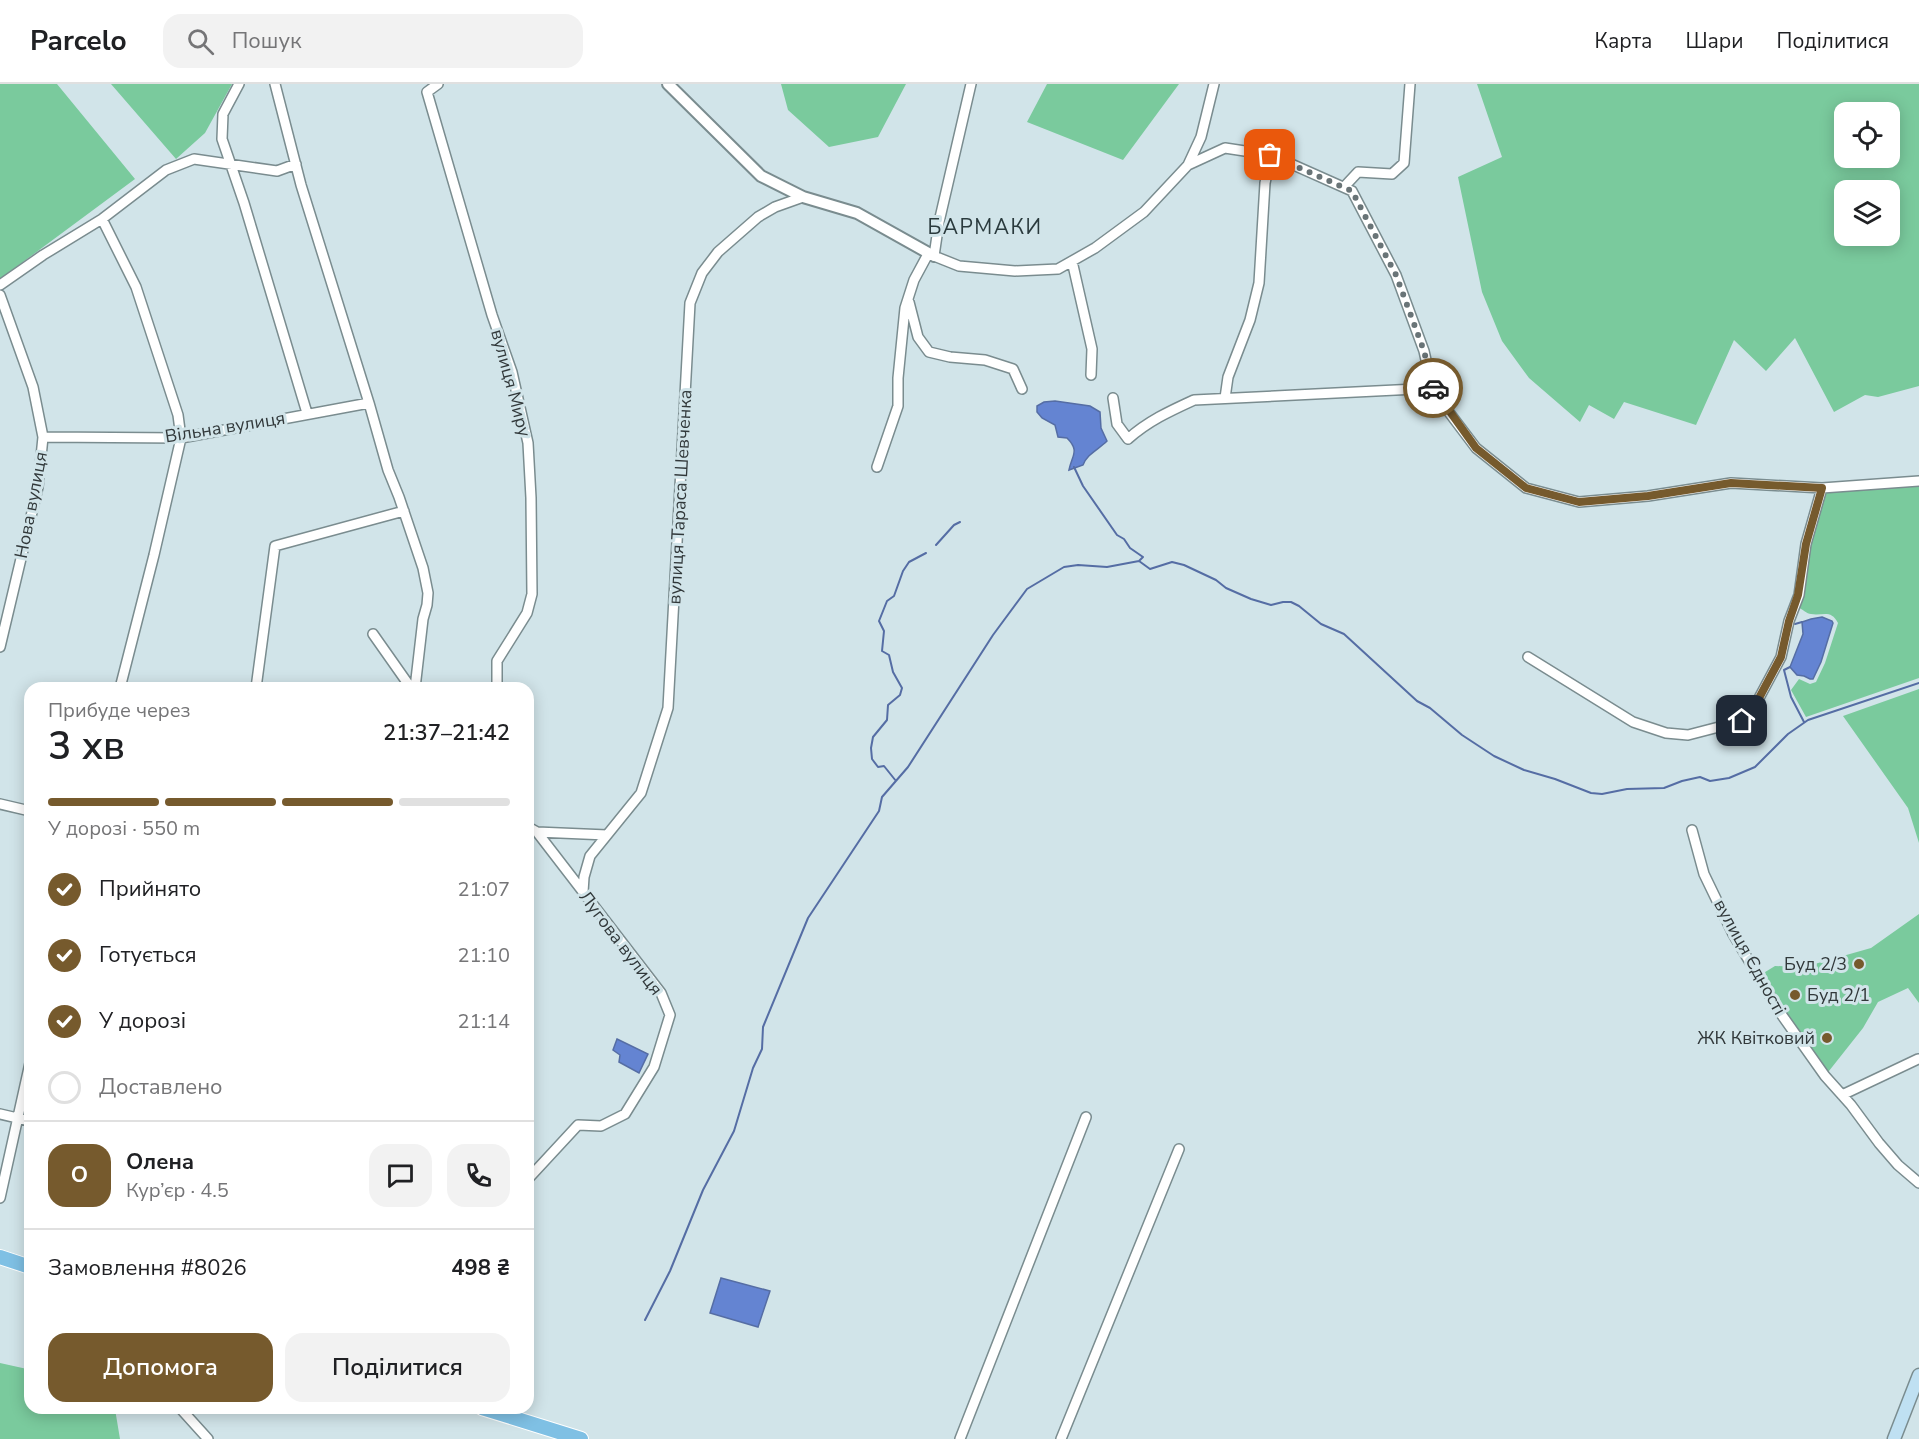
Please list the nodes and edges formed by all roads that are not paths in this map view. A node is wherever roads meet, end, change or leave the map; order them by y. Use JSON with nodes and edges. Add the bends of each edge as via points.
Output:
{"nodes":[{"id":1,"x":238,"y":84,"type":"edge"},
{"id":2,"x":275,"y":84,"type":"edge"},
{"id":3,"x":438,"y":84,"type":"edge"},
{"id":4,"x":668,"y":84,"type":"edge"},
{"id":5,"x":971,"y":84,"type":"edge"},
{"id":6,"x":1214,"y":84,"type":"edge"},
{"id":7,"x":1410,"y":84,"type":"edge"},
{"id":8,"x":426,"y":88,"type":"edge"},
{"id":9,"x":1270,"y":155,"type":"junction"},
{"id":10,"x":231,"y":164,"type":"junction"},
{"id":11,"x":296,"y":164,"type":"junction"},
{"id":12,"x":1188,"y":165,"type":"junction"},
{"id":13,"x":1344,"y":187,"type":"junction"},
{"id":14,"x":803,"y":197,"type":"junction"},
{"id":15,"x":102,"y":219,"type":"junction"},
{"id":16,"x":931,"y":255,"type":"junction"},
{"id":17,"x":1072,"y":261,"type":"junction"},
{"id":18,"x":0,"y":285,"type":"edge"},
{"id":19,"x":0,"y":295,"type":"edge"},
{"id":20,"x":908,"y":299,"type":"junction"},
{"id":21,"x":1091,"y":375,"type":"dead end"},
{"id":22,"x":1022,"y":389,"type":"dead end"},
{"id":23,"x":1433,"y":391,"type":"junction"},
{"id":24,"x":1113,"y":398,"type":"dead end"},
{"id":25,"x":1225,"y":398,"type":"junction"},
{"id":26,"x":369,"y":403,"type":"junction"},
{"id":27,"x":307,"y":413,"type":"junction"},
{"id":28,"x":44,"y":438,"type":"junction"},
{"id":29,"x":181,"y":438,"type":"junction"},
{"id":30,"x":877,"y":467,"type":"dead end"},
{"id":31,"x":1919,"y":480,"type":"edge"},
{"id":32,"x":1822,"y":488,"type":"junction"},
{"id":33,"x":404,"y":511,"type":"junction"},
{"id":34,"x":373,"y":634,"type":"dead end"},
{"id":35,"x":0,"y":647,"type":"edge"},
{"id":36,"x":1528,"y":657,"type":"dead end"},
{"id":37,"x":122,"y":682,"type":"edge"},
{"id":38,"x":257,"y":682,"type":"edge"},
{"id":39,"x":409,"y":682,"type":"edge"},
{"id":40,"x":414,"y":682,"type":"edge"},
{"id":41,"x":497,"y":682,"type":"edge"},
{"id":42,"x":0,"y":804,"type":"edge"},
{"id":43,"x":24,"y":810,"type":"edge"},
{"id":44,"x":534,"y":829,"type":"edge"},
{"id":45,"x":1692,"y":830,"type":"dead end"},
{"id":46,"x":534,"y":831,"type":"edge"},
{"id":47,"x":607,"y":835,"type":"junction"},
{"id":48,"x":583,"y":892,"type":"junction"},
{"id":49,"x":1918,"y":1059,"type":"edge"},
{"id":50,"x":24,"y":1088,"type":"edge"},
{"id":51,"x":1842,"y":1095,"type":"junction"},
{"id":52,"x":0,"y":1114,"type":"edge"},
{"id":53,"x":17,"y":1118,"type":"junction"},
{"id":54,"x":1086,"y":1118,"type":"dead end"},
{"id":55,"x":24,"y":1120,"type":"edge"},
{"id":56,"x":1179,"y":1149,"type":"dead end"},
{"id":57,"x":534,"y":1173,"type":"edge"},
{"id":58,"x":1919,"y":1183,"type":"edge"},
{"id":59,"x":0,"y":1198,"type":"edge"},
{"id":60,"x":0,"y":1257,"type":"edge"},
{"id":61,"x":24,"y":1264,"type":"edge"},
{"id":62,"x":1919,"y":1376,"type":"edge"},
{"id":63,"x":185,"y":1414,"type":"edge"},
{"id":64,"x":501,"y":1414,"type":"edge"},
{"id":65,"x":208,"y":1439,"type":"edge"},
{"id":66,"x":581,"y":1439,"type":"edge"},
{"id":67,"x":960,"y":1439,"type":"edge"},
{"id":68,"x":1061,"y":1439,"type":"edge"},
{"id":69,"x":1893,"y":1439,"type":"edge"}],
"edges":[{"from":1,"to":10,"type":"street","via":[[223,114],[222,139]]},
{"from":2,"to":11,"type":"street"},
{"from":3,"to":8,"type":"street","name":"вулиця Миру"},
{"from":4,"to":14,"type":"street","via":[[761,177]]},
{"from":5,"to":16,"type":"street"},
{"from":6,"to":12,"type":"street","via":[[1201,137]]},
{"from":7,"to":13,"type":"street","via":[[1404,163],[1392,174],[1358,172]]},
{"from":8,"to":41,"type":"street","name":"вулиця Миру","via":[[512,372],[528,443],[532,594],[527,612],[497,661]]},
{"from":9,"to":12,"type":"street","via":[[1225,148]]},
{"from":9,"to":13,"type":"street"},
{"from":9,"to":25,"type":"street","via":[[1259,283],[1250,320],[1228,377]]},
{"from":10,"to":11,"type":"street","via":[[278,171]]},
{"from":10,"to":15,"type":"street","via":[[194,159],[166,170]]},
{"from":10,"to":27,"type":"street"},
{"from":11,"to":26,"type":"street"},
{"from":12,"to":17,"type":"street","via":[[1144,212]]},
{"from":13,"to":23,"type":"street","via":[[1352,191],[1396,275],[1424,351]]},
{"from":14,"to":16,"type":"street","via":[[856,213]]},
{"from":14,"to":47,"type":"street","name":"вулиця Тараса Шевченка","via":[[758,217],[718,252],[702,273],[690,303],[668,708],[641,793]]},
{"from":15,"to":18,"type":"street"},
{"from":15,"to":29,"type":"street","via":[[136,287],[178,415]]},
{"from":16,"to":17,"type":"street","via":[[959,266],[1015,271],[1058,269]]},
{"from":16,"to":20,"type":"street","via":[[914,280]]},
{"from":17,"to":21,"type":"street","via":[[1092,349]]},
{"from":19,"to":28,"type":"street","name":"Нова вулиця","via":[[33,387]]},
{"from":20,"to":22,"type":"street","via":[[918,337],[929,352],[985,360],[1013,369]]},
{"from":20,"to":30,"type":"street","via":[[898,406]]},
{"from":23,"to":25,"type":"street"},
{"from":23,"to":32,"type":"street","via":[[1476,448],[1526,488],[1579,502],[1731,483]]},
{"from":24,"to":25,"type":"street","via":[[1117,424],[1128,439],[1165,413],[1194,400]]},
{"from":26,"to":27,"type":"street","name":"Вільна вулиця"},
{"from":26,"to":33,"type":"street"},
{"from":27,"to":29,"type":"street","name":"Вільна вулиця"},
{"from":28,"to":29,"type":"street","name":"Вільна вулиця"},
{"from":28,"to":35,"type":"street","name":"Нова вулиця","via":[[38,487]]},
{"from":29,"to":37,"type":"street"},
{"from":31,"to":32,"type":"street"},
{"from":32,"to":36,"type":"street","via":[[1781,657],[1742,721],[1688,735],[1666,734],[1633,722]]},
{"from":33,"to":38,"type":"street","via":[[275,546]]},
{"from":33,"to":40,"type":"street","via":[[428,593]]},
{"from":34,"to":39,"type":"street"},
{"from":42,"to":43,"type":"street"},
{"from":44,"to":47,"type":"street"},
{"from":45,"to":51,"type":"street","name":"вулиця Єдності","via":[[1704,874],[1733,934],[1779,1011]]},
{"from":46,"to":48,"type":"street","name":"Лугова вулиця"},
{"from":47,"to":48,"type":"street","name":"вулиця Тараса Шевченка","via":[[590,856]]},
{"from":48,"to":57,"type":"street","name":"Лугова вулиця","via":[[661,993],[670,1015],[654,1067],[625,1114],[601,1126],[578,1125]]},
{"from":49,"to":51,"type":"street"},
{"from":50,"to":53,"type":"street"},
{"from":51,"to":58,"type":"street","name":"вулиця Єдності","via":[[1898,1166]]},
{"from":52,"to":53,"type":"street"},
{"from":53,"to":55,"type":"street"},
{"from":53,"to":59,"type":"street"},
{"from":54,"to":67,"type":"street"},
{"from":56,"to":68,"type":"street"},
{"from":60,"to":61,"type":"main road"},
{"from":62,"to":69,"type":"main road"},
{"from":63,"to":65,"type":"street"},
{"from":64,"to":66,"type":"main road"}]}
